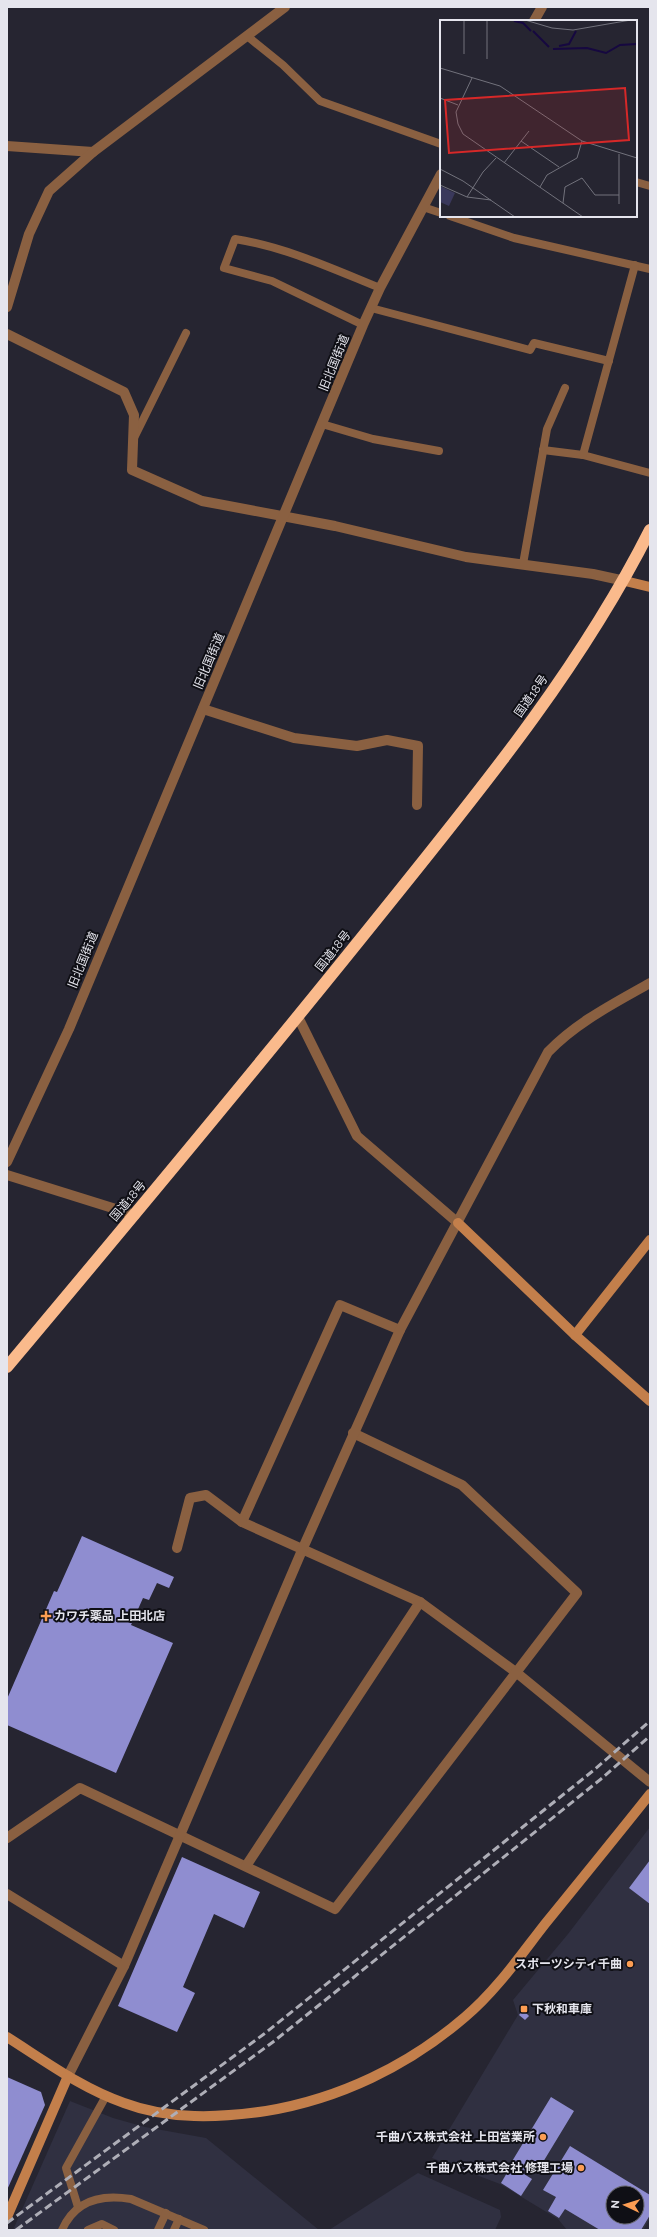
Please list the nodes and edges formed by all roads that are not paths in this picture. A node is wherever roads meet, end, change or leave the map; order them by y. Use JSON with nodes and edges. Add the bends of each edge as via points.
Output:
{"nodes":[{"id":1,"x":285,"y":7,"type":"edge"},
{"id":2,"x":542,"y":7,"type":"edge"},
{"id":3,"x":535,"y":20,"type":"edge"},
{"id":4,"x":247,"y":36,"type":"junction"},
{"id":5,"x":440,"y":144,"type":"edge"},
{"id":6,"x":7,"y":146,"type":"edge"},
{"id":7,"x":93,"y":152,"type":"junction"},
{"id":8,"x":440,"y":176,"type":"edge"},
{"id":9,"x":637,"y":182,"type":"edge"},
{"id":10,"x":650,"y":186,"type":"edge"},
{"id":11,"x":423,"y":207,"type":"junction"},
{"id":12,"x":440,"y":213,"type":"edge"},
{"id":13,"x":453,"y":217,"type":"edge"},
{"id":14,"x":635,"y":265,"type":"junction"},
{"id":15,"x":650,"y":269,"type":"edge"},
{"id":16,"x":380,"y":288,"type":"junction"},
{"id":17,"x":7,"y":307,"type":"edge"},
{"id":18,"x":371,"y":308,"type":"junction"},
{"id":19,"x":363,"y":325,"type":"junction"},
{"id":20,"x":186,"y":333,"type":"dead end"},
{"id":21,"x":7,"y":334,"type":"edge"},
{"id":22,"x":609,"y":361,"type":"junction"},
{"id":23,"x":565,"y":388,"type":"dead end"},
{"id":24,"x":322,"y":424,"type":"junction"},
{"id":25,"x":133,"y":440,"type":"junction"},
{"id":26,"x":543,"y":450,"type":"junction"},
{"id":27,"x":439,"y":451,"type":"dead end"},
{"id":28,"x":583,"y":455,"type":"junction"},
{"id":29,"x":650,"y":473,"type":"edge"},
{"id":30,"x":284,"y":516,"type":"junction"},
{"id":31,"x":650,"y":530,"type":"edge"},
{"id":32,"x":523,"y":564,"type":"junction"},
{"id":33,"x":624,"y":581,"type":"junction"},
{"id":34,"x":650,"y":587,"type":"edge"},
{"id":35,"x":203,"y":709,"type":"junction"},
{"id":36,"x":417,"y":805,"type":"dead end"},
{"id":37,"x":650,"y":983,"type":"edge"},
{"id":38,"x":298,"y":1017,"type":"junction"},
{"id":39,"x":7,"y":1162,"type":"edge"},
{"id":40,"x":7,"y":1175,"type":"edge"},
{"id":41,"x":135,"y":1215,"type":"junction"},
{"id":42,"x":458,"y":1223,"type":"junction"},
{"id":43,"x":650,"y":1240,"type":"edge"},
{"id":44,"x":400,"y":1330,"type":"junction"},
{"id":45,"x":575,"y":1335,"type":"junction"},
{"id":46,"x":7,"y":1367,"type":"edge"},
{"id":47,"x":650,"y":1402,"type":"edge"},
{"id":48,"x":353,"y":1433,"type":"junction"},
{"id":49,"x":242,"y":1522,"type":"junction"},
{"id":50,"x":177,"y":1548,"type":"dead end"},
{"id":51,"x":302,"y":1548,"type":"junction"},
{"id":52,"x":420,"y":1602,"type":"junction"},
{"id":53,"x":518,"y":1673,"type":"junction"},
{"id":54,"x":650,"y":1782,"type":"edge"},
{"id":55,"x":650,"y":1794,"type":"edge"},
{"id":56,"x":180,"y":1837,"type":"junction"},
{"id":57,"x":7,"y":1838,"type":"edge"},
{"id":58,"x":246,"y":1866,"type":"junction"},
{"id":59,"x":7,"y":1894,"type":"edge"},
{"id":60,"x":124,"y":1966,"type":"junction"},
{"id":61,"x":7,"y":2037,"type":"edge"},
{"id":62,"x":68,"y":2076,"type":"junction"},
{"id":63,"x":106,"y":2096,"type":"junction"},
{"id":64,"x":78,"y":2207,"type":"junction"},
{"id":65,"x":166,"y":2213,"type":"junction"},
{"id":66,"x":7,"y":2217,"type":"edge"},
{"id":67,"x":179,"y":2219,"type":"junction"},
{"id":68,"x":62,"y":2230,"type":"edge"},
{"id":69,"x":88,"y":2230,"type":"edge"},
{"id":70,"x":114,"y":2230,"type":"edge"},
{"id":71,"x":158,"y":2230,"type":"edge"},
{"id":72,"x":174,"y":2230,"type":"edge"},
{"id":73,"x":204,"y":2230,"type":"edge"}],
"edges":[{"from":1,"to":4,"type":"street"},
{"from":2,"to":3,"type":"street"},
{"from":4,"to":5,"type":"lane","via":[[283,65],[320,101]]},
{"from":4,"to":7,"type":"street"},
{"from":6,"to":7,"type":"street"},
{"from":7,"to":17,"type":"street","via":[[49,191],[29,234]]},
{"from":8,"to":11,"type":"street","name":"旧北国街道"},
{"from":9,"to":10,"type":"lane"},
{"from":11,"to":12,"type":"lane"},
{"from":11,"to":16,"type":"street","name":"旧北国街道"},
{"from":13,"to":14,"type":"lane","via":[[514,238]]},
{"from":14,"to":15,"type":"lane"},
{"from":14,"to":22,"type":"lane"},
{"from":16,"to":18,"type":"street","name":"旧北国街道"},
{"from":16,"to":19,"type":"lane","via":[[299,255],[256,242],[235,239],[224,268],[272,281]]},
{"from":18,"to":19,"type":"street","name":"旧北国街道"},
{"from":18,"to":22,"type":"lane","via":[[530,350],[534,343]]},
{"from":19,"to":24,"type":"street","name":"旧北国街道"},
{"from":20,"to":25,"type":"lane"},
{"from":21,"to":25,"type":"street","via":[[124,392],[134,415]]},
{"from":22,"to":28,"type":"lane"},
{"from":23,"to":26,"type":"lane","via":[[547,429]]},
{"from":24,"to":27,"type":"lane","via":[[373,439]]},
{"from":24,"to":30,"type":"street","name":"旧北国街道"},
{"from":25,"to":30,"type":"street","via":[[132,470],[202,501]]},
{"from":26,"to":28,"type":"lane"},
{"from":26,"to":32,"type":"lane"},
{"from":28,"to":29,"type":"lane"},
{"from":30,"to":32,"type":"street","via":[[466,557]]},
{"from":30,"to":35,"type":"street","name":"旧北国街道"},
{"from":31,"to":33,"type":"highway","name":"国道18号"},
{"from":32,"to":33,"type":"street"},
{"from":33,"to":34,"type":"street"},
{"from":33,"to":38,"type":"highway","name":"国道18号","via":[[541,707],[489,779]]},
{"from":35,"to":36,"type":"street","via":[[294,738],[357,746],[387,740],[418,746]]},
{"from":35,"to":39,"type":"street","name":"旧北国街道","via":[[69,1029]]},
{"from":37,"to":42,"type":"street","via":[[585,1020],[564,1035],[548,1052]]},
{"from":38,"to":41,"type":"highway","name":"国道18号"},
{"from":38,"to":42,"type":"street","via":[[357,1136]]},
{"from":40,"to":41,"type":"street"},
{"from":41,"to":46,"type":"highway","name":"国道18号"},
{"from":42,"to":44,"type":"street"},
{"from":42,"to":45,"type":"street"},
{"from":43,"to":45,"type":"street"},
{"from":44,"to":48,"type":"street"},
{"from":44,"to":49,"type":"street","via":[[340,1305]]},
{"from":45,"to":47,"type":"street"},
{"from":48,"to":51,"type":"street"},
{"from":48,"to":53,"type":"street","via":[[462,1485],[577,1593]]},
{"from":49,"to":50,"type":"street","via":[[206,1495],[190,1498]]},
{"from":49,"to":51,"type":"street"},
{"from":51,"to":52,"type":"street"},
{"from":51,"to":56,"type":"street"},
{"from":52,"to":53,"type":"street"},
{"from":52,"to":58,"type":"street"},
{"from":53,"to":54,"type":"street"},
{"from":53,"to":58,"type":"street","via":[[335,1909]]},
{"from":55,"to":63,"type":"street","via":[[482,2001],[448,2031],[407,2058],[346,2090],[309,2102],[252,2113],[219,2117],[188,2116],[126,2104]]},
{"from":56,"to":57,"type":"street","via":[[80,1788]]},
{"from":56,"to":58,"type":"street"},
{"from":56,"to":60,"type":"street"},
{"from":59,"to":60,"type":"street"},
{"from":60,"to":62,"type":"street"},
{"from":61,"to":62,"type":"street"},
{"from":62,"to":63,"type":"street"},
{"from":62,"to":66,"type":"street"},
{"from":63,"to":64,"type":"lane","via":[[66,2168]]},
{"from":64,"to":65,"type":"lane","via":[[98,2199],[120,2197]]},
{"from":64,"to":68,"type":"lane","via":[[66,2220]]},
{"from":65,"to":67,"type":"lane"},
{"from":65,"to":71,"type":"lane"},
{"from":67,"to":72,"type":"lane"},
{"from":67,"to":73,"type":"lane"},
{"from":69,"to":70,"type":"lane","via":[[102,2224]]}]}
